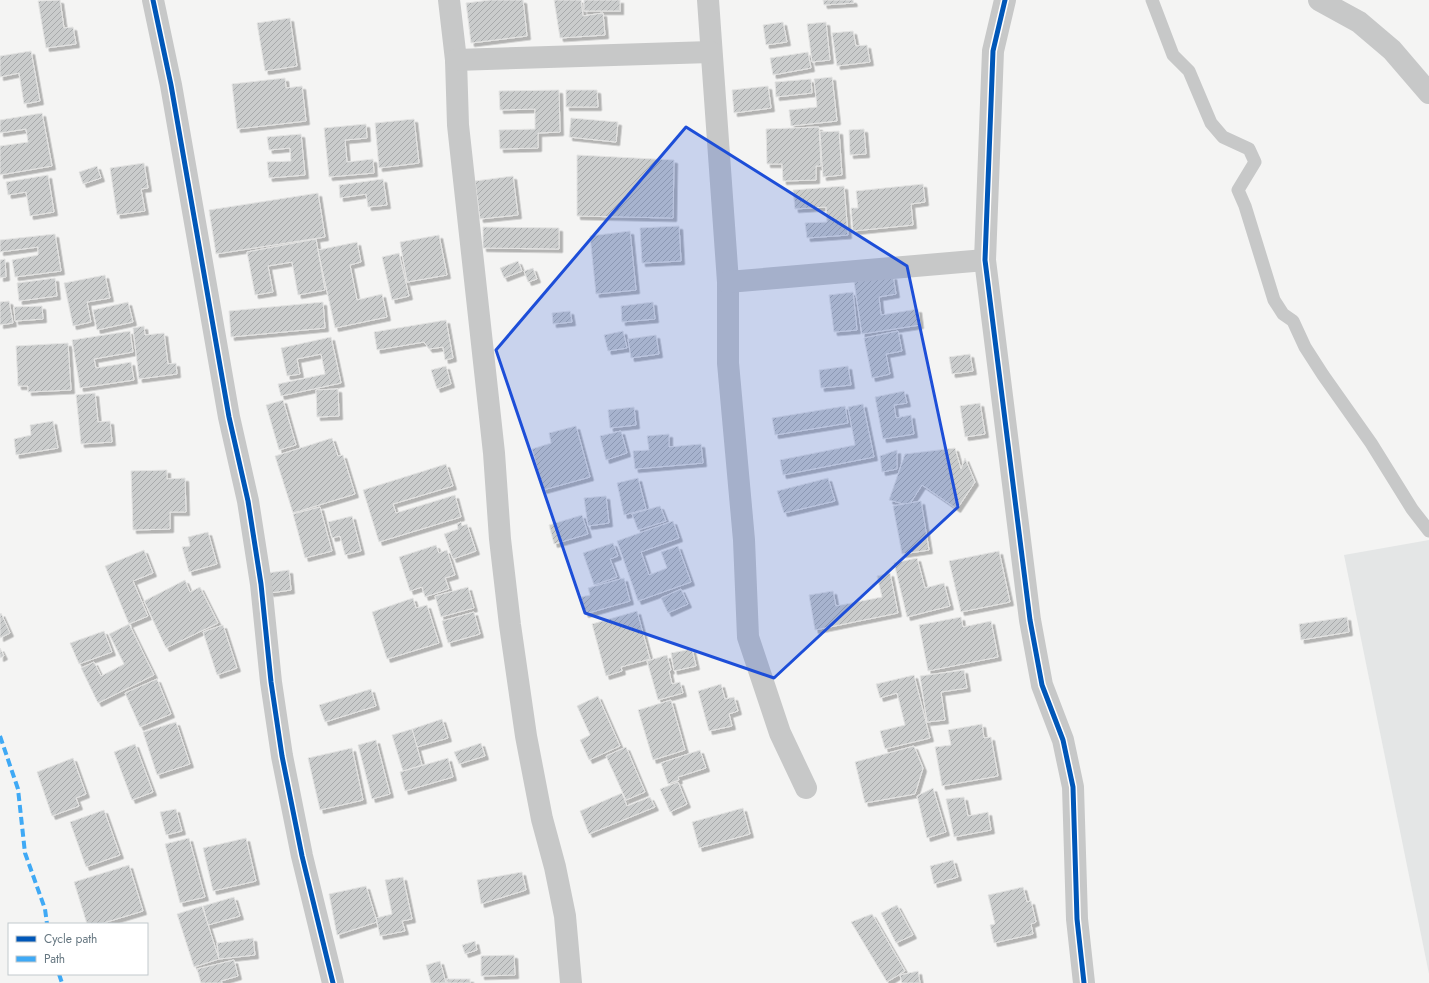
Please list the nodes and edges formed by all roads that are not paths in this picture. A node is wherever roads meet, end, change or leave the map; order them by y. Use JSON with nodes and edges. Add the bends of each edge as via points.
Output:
{"nodes":[{"id":1,"x":153,"y":0,"type":"edge"},
{"id":2,"x":449,"y":0,"type":"edge"},
{"id":3,"x":708,"y":0,"type":"edge"},
{"id":4,"x":1005,"y":0,"type":"edge"},
{"id":5,"x":1152,"y":0,"type":"edge"},
{"id":6,"x":1319,"y":0,"type":"edge"},
{"id":7,"x":711,"y":52,"type":"junction"},
{"id":8,"x":456,"y":60,"type":"junction"},
{"id":9,"x":1429,"y":93,"type":"edge"},
{"id":10,"x":985,"y":260,"type":"junction"},
{"id":11,"x":728,"y":282,"type":"junction"},
{"id":12,"x":1429,"y":531,"type":"edge"},
{"id":13,"x":806,"y":788,"type":"dead end"},
{"id":14,"x":333,"y":983,"type":"edge"},
{"id":15,"x":571,"y":983,"type":"edge"},
{"id":16,"x":1084,"y":983,"type":"edge"}],
"edges":[{"from":1,"to":14,"type":"street","via":[[171,85],[229,417],[248,501],[282,756],[302,856]]},
{"from":2,"to":8,"type":"street"},
{"from":3,"to":7,"type":"street"},
{"from":4,"to":10,"type":"street","via":[[992,51]]},
{"from":5,"to":12,"type":"lane","via":[[1174,55],[1189,71],[1211,123],[1223,137],[1249,149],[1255,162],[1238,190],[1274,300],[1293,321],[1305,347],[1323,375]]},
{"from":6,"to":9,"type":"street","via":[[1359,22],[1392,50]]},
{"from":7,"to":8,"type":"street"},
{"from":7,"to":11,"type":"street"},
{"from":8,"to":15,"type":"street","via":[[458,125],[510,625],[526,736],[565,916]]},
{"from":10,"to":11,"type":"street"},
{"from":10,"to":16,"type":"street","via":[[1030,620],[1042,686],[1063,740],[1074,787],[1078,919]]},
{"from":11,"to":13,"type":"street","via":[[728,363],[744,540],[748,637],[780,733]]}]}
